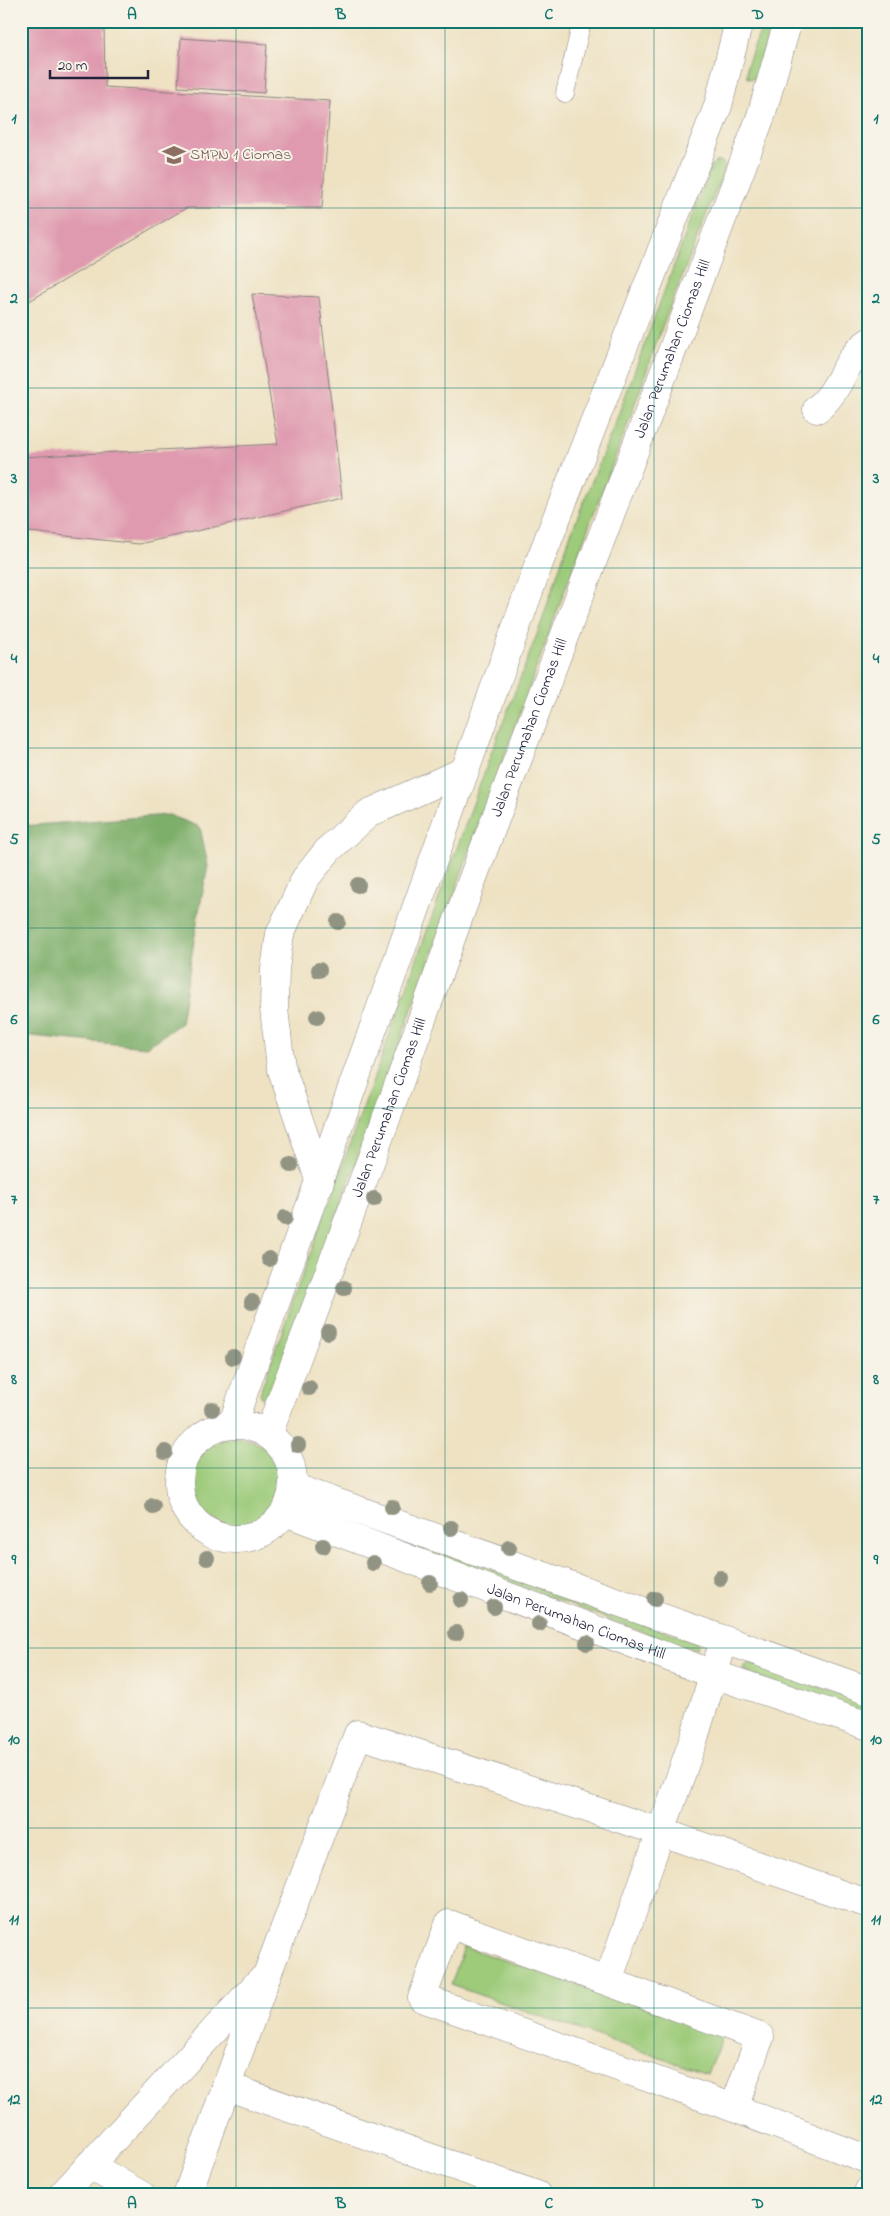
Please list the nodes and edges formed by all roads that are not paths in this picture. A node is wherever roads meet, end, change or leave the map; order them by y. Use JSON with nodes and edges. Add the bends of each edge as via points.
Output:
{"nodes":[{"id":1,"x":582,"y":21,"type":"edge"},
{"id":2,"x":739,"y":21,"type":"edge"},
{"id":3,"x":788,"y":21,"type":"edge"},
{"id":4,"x":565,"y":93,"type":"dead end"},
{"id":5,"x":718,"y":106,"type":"junction"},
{"id":6,"x":761,"y":116,"type":"junction"},
{"id":7,"x":869,"y":342,"type":"edge"},
{"id":8,"x":817,"y":409,"type":"dead end"},
{"id":9,"x":464,"y":771,"type":"junction"},
{"id":10,"x":320,"y":1182,"type":"junction"},
{"id":11,"x":232,"y":1425,"type":"junction"},
{"id":12,"x":268,"y":1435,"type":"junction"},
{"id":13,"x":289,"y":1499,"type":"junction"},
{"id":14,"x":724,"y":1640,"type":"junction"},
{"id":15,"x":713,"y":1674,"type":"junction"},
{"id":16,"x":869,"y":1691,"type":"edge"},
{"id":17,"x":869,"y":1726,"type":"edge"},
{"id":18,"x":661,"y":1832,"type":"junction"},
{"id":19,"x":869,"y":1904,"type":"edge"},
{"id":20,"x":268,"y":1972,"type":"junction"},
{"id":21,"x":608,"y":1981,"type":"junction"},
{"id":22,"x":226,"y":2086,"type":"junction"},
{"id":23,"x":734,"y":2108,"type":"junction"},
{"id":24,"x":869,"y":2160,"type":"edge"},
{"id":25,"x":89,"y":2165,"type":"junction"},
{"id":26,"x":869,"y":2190,"type":"edge"},
{"id":27,"x":62,"y":2195,"type":"edge"},
{"id":28,"x":141,"y":2195,"type":"edge"},
{"id":29,"x":187,"y":2195,"type":"edge"},
{"id":30,"x":537,"y":2195,"type":"edge"},
{"id":31,"x":867,"y":2195,"type":"edge"}],
"edges":[{"from":1,"to":4,"type":"lane"},
{"from":2,"to":5,"type":"street"},
{"from":3,"to":6,"type":"street","name":"Jalan Perumahan Ciomas Hill"},
{"from":5,"to":6,"type":"street"},
{"from":5,"to":9,"type":"street","via":[[539,563]]},
{"from":6,"to":12,"type":"street","name":"Jalan Perumahan Ciomas Hill","via":[[474,875]]},
{"from":7,"to":8,"type":"street","via":[[852,357],[832,396]]},
{"from":9,"to":10,"type":"street"},
{"from":9,"to":10,"type":"street","via":[[369,813],[329,849],[305,879],[280,934],[274,1009],[281,1066]]},
{"from":10,"to":11,"type":"street"},
{"from":11,"to":12,"type":"street","via":[[257,1429]]},
{"from":11,"to":13,"type":"street","via":[[213,1429],[185,1454],[179,1472],[179,1491],[185,1509],[196,1524],[212,1534],[231,1539],[247,1538],[275,1524]]},
{"from":12,"to":13,"type":"street","via":[[288,1458],[292,1472]]},
{"from":13,"to":14,"type":"street","name":"Jalan Perumahan Ciomas Hill"},
{"from":13,"to":15,"type":"street","name":"Jalan Perumahan Ciomas Hill"},
{"from":14,"to":15,"type":"street"},
{"from":14,"to":16,"type":"street","name":"Jalan Perumahan Ciomas Hill"},
{"from":15,"to":17,"type":"street","name":"Jalan Perumahan Ciomas Hill"},
{"from":15,"to":18,"type":"street"},
{"from":18,"to":19,"type":"street"},
{"from":18,"to":20,"type":"street","via":[[358,1734]]},
{"from":18,"to":21,"type":"street"},
{"from":20,"to":22,"type":"street"},
{"from":20,"to":25,"type":"street"},
{"from":21,"to":23,"type":"street","via":[[760,2037]]},
{"from":21,"to":23,"type":"street","via":[[449,1924],[422,1998]]},
{"from":22,"to":29,"type":"street"},
{"from":22,"to":30,"type":"street"},
{"from":23,"to":24,"type":"street"},
{"from":25,"to":27,"type":"street"},
{"from":25,"to":28,"type":"street"},
{"from":26,"to":31,"type":"street"}]}
